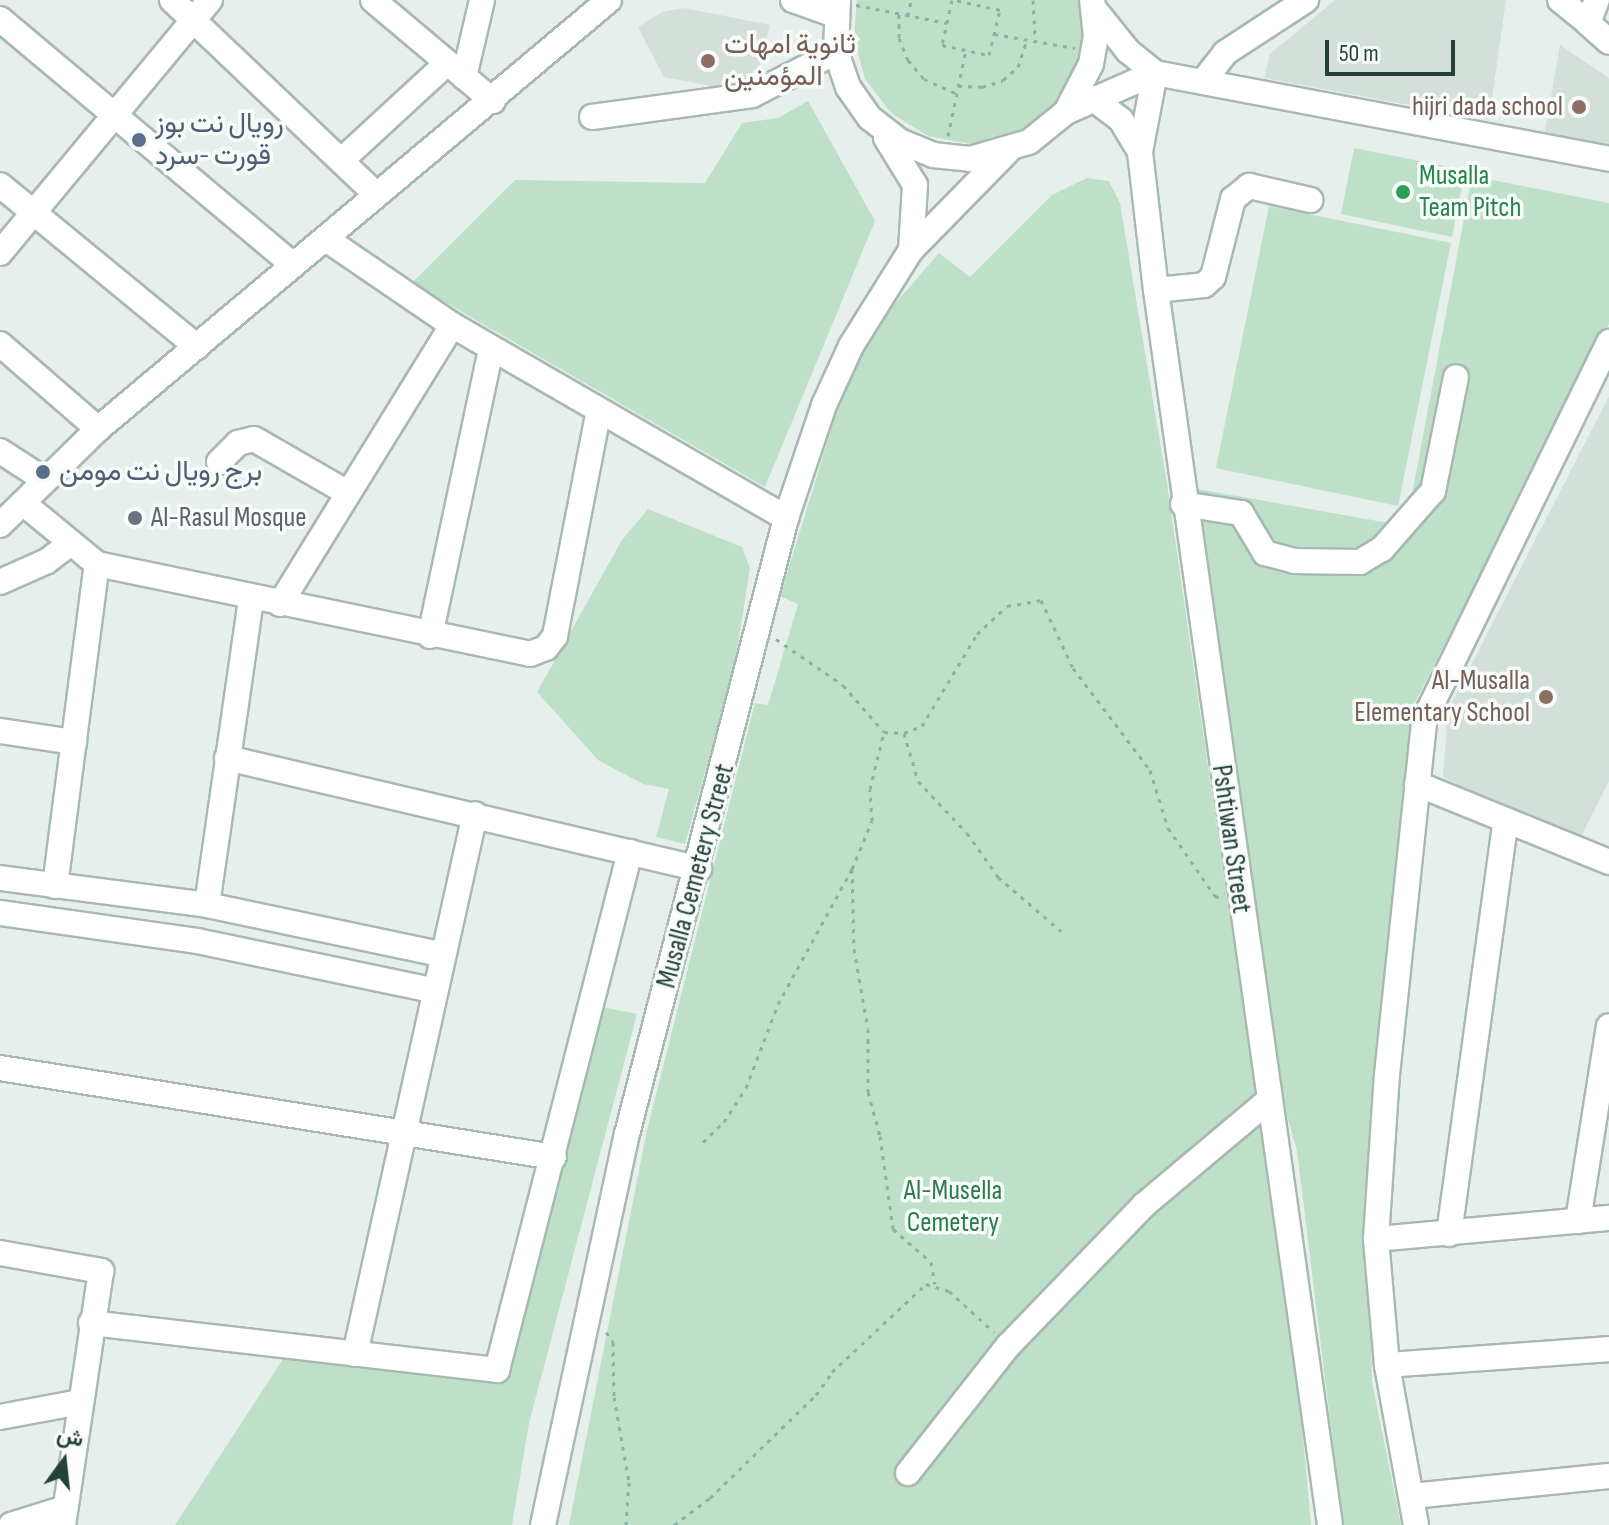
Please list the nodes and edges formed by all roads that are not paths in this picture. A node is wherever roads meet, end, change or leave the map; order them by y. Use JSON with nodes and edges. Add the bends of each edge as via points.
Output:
{"nodes":[{"id":1,"x":172,"y":0,"type":"edge"},
{"id":2,"x":210,"y":0,"type":"edge"},
{"id":3,"x":373,"y":0,"type":"edge"},
{"id":4,"x":482,"y":0,"type":"edge"},
{"id":5,"x":609,"y":0,"type":"edge"},
{"id":6,"x":793,"y":0,"type":"edge"},
{"id":7,"x":1306,"y":0,"type":"edge"},
{"id":8,"x":1560,"y":0,"type":"edge"},
{"id":9,"x":1597,"y":0,"type":"edge"},
{"id":10,"x":1094,"y":5,"type":"edge"},
{"id":11,"x":848,"y":7,"type":"edge"},
{"id":12,"x":0,"y":19,"type":"edge"},
{"id":13,"x":194,"y":20,"type":"junction"},
{"id":14,"x":1588,"y":23,"type":"junction"},
{"id":15,"x":1609,"y":42,"type":"edge"},
{"id":16,"x":836,"y":52,"type":"junction"},
{"id":17,"x":455,"y":70,"type":"junction"},
{"id":18,"x":1155,"y":73,"type":"junction"},
{"id":19,"x":1205,"y":79,"type":"junction"},
{"id":20,"x":1092,"y":98,"type":"junction"},
{"id":21,"x":493,"y":101,"type":"junction"},
{"id":22,"x":1066,"y":112,"type":"junction"},
{"id":23,"x":114,"y":116,"type":"junction"},
{"id":24,"x":592,"y":117,"type":"dead end"},
{"id":25,"x":870,"y":118,"type":"junction"},
{"id":26,"x":1007,"y":152,"type":"junction"},
{"id":27,"x":1140,"y":152,"type":"junction"},
{"id":28,"x":343,"y":159,"type":"junction"},
{"id":29,"x":1609,"y":159,"type":"edge"},
{"id":30,"x":0,"y":185,"type":"edge"},
{"id":31,"x":376,"y":194,"type":"junction"},
{"id":32,"x":1310,"y":200,"type":"dead end"},
{"id":33,"x":33,"y":214,"type":"junction"},
{"id":34,"x":326,"y":239,"type":"junction"},
{"id":35,"x":911,"y":250,"type":"junction"},
{"id":36,"x":0,"y":253,"type":"edge"},
{"id":37,"x":293,"y":265,"type":"junction"},
{"id":38,"x":1156,"y":290,"type":"junction"},
{"id":39,"x":452,"y":325,"type":"junction"},
{"id":40,"x":1609,"y":342,"type":"edge"},
{"id":41,"x":0,"y":344,"type":"edge"},
{"id":42,"x":197,"y":347,"type":"junction"},
{"id":43,"x":491,"y":348,"type":"junction"},
{"id":44,"x":1456,"y":377,"type":"dead end"},
{"id":45,"x":599,"y":410,"type":"junction"},
{"id":46,"x":98,"y":429,"type":"junction"},
{"id":47,"x":0,"y":451,"type":"edge"},
{"id":48,"x":219,"y":462,"type":"dead end"},
{"id":49,"x":45,"y":480,"type":"junction"},
{"id":50,"x":348,"y":493,"type":"junction"},
{"id":51,"x":23,"y":503,"type":"junction"},
{"id":52,"x":1183,"y":504,"type":"junction"},
{"id":53,"x":786,"y":518,"type":"junction"},
{"id":54,"x":0,"y":525,"type":"edge"},
{"id":55,"x":71,"y":543,"type":"junction"},
{"id":56,"x":97,"y":564,"type":"junction"},
{"id":57,"x":0,"y":582,"type":"edge"},
{"id":58,"x":251,"y":598,"type":"junction"},
{"id":59,"x":280,"y":604,"type":"junction"},
{"id":60,"x":430,"y":636,"type":"junction"},
{"id":61,"x":0,"y":731,"type":"edge"},
{"id":62,"x":74,"y":742,"type":"junction"},
{"id":63,"x":227,"y":758,"type":"junction"},
{"id":64,"x":1417,"y":784,"type":"junction"},
{"id":65,"x":475,"y":814,"type":"junction"},
{"id":66,"x":1505,"y":823,"type":"junction"},
{"id":67,"x":630,"y":852,"type":"junction"},
{"id":68,"x":1609,"y":862,"type":"edge"},
{"id":69,"x":699,"y":869,"type":"junction"},
{"id":70,"x":0,"y":878,"type":"edge"},
{"id":71,"x":55,"y":886,"type":"junction"},
{"id":72,"x":207,"y":905,"type":"junction"},
{"id":73,"x":0,"y":913,"type":"edge"},
{"id":74,"x":440,"y":954,"type":"junction"},
{"id":75,"x":432,"y":990,"type":"junction"},
{"id":76,"x":1609,"y":1026,"type":"edge"},
{"id":77,"x":0,"y":1068,"type":"edge"},
{"id":78,"x":1269,"y":1100,"type":"junction"},
{"id":79,"x":400,"y":1132,"type":"junction"},
{"id":80,"x":554,"y":1157,"type":"junction"},
{"id":81,"x":1609,"y":1218,"type":"edge"},
{"id":82,"x":1578,"y":1221,"type":"junction"},
{"id":83,"x":1449,"y":1234,"type":"junction"},
{"id":84,"x":1376,"y":1239,"type":"junction"},
{"id":85,"x":0,"y":1253,"type":"edge"},
{"id":86,"x":91,"y":1323,"type":"junction"},
{"id":87,"x":1609,"y":1349,"type":"edge"},
{"id":88,"x":355,"y":1354,"type":"junction"},
{"id":89,"x":1387,"y":1365,"type":"junction"},
{"id":90,"x":80,"y":1402,"type":"junction"},
{"id":91,"x":0,"y":1417,"type":"edge"},
{"id":92,"x":908,"y":1473,"type":"dead end"},
{"id":93,"x":1609,"y":1476,"type":"edge"},
{"id":94,"x":1412,"y":1496,"type":"junction"},
{"id":95,"x":64,"y":1516,"type":"edge"},
{"id":96,"x":11,"y":1525,"type":"edge"},
{"id":97,"x":543,"y":1525,"type":"edge"},
{"id":98,"x":1330,"y":1525,"type":"edge"},
{"id":99,"x":1416,"y":1525,"type":"edge"}],
"edges":[{"from":1,"to":13,"type":"street"},
{"from":2,"to":13,"type":"street"},
{"from":3,"to":17,"type":"street"},
{"from":4,"to":17,"type":"street"},
{"from":5,"to":21,"type":"street"},
{"from":6,"to":11,"type":"street"},
{"from":7,"to":19,"type":"street","via":[[1225,53]]},
{"from":8,"to":14,"type":"street"},
{"from":9,"to":14,"type":"street"},
{"from":10,"to":18,"type":"street"},
{"from":10,"to":22,"type":"street","via":[[1091,64]]},
{"from":11,"to":16,"type":"street"},
{"from":12,"to":23,"type":"street"},
{"from":13,"to":23,"type":"street"},
{"from":13,"to":28,"type":"street"},
{"from":14,"to":15,"type":"street"},
{"from":16,"to":24,"type":"street","via":[[752,95]]},
{"from":16,"to":25,"type":"street","via":[[848,87]]},
{"from":17,"to":21,"type":"street"},
{"from":17,"to":28,"type":"street"},
{"from":18,"to":19,"type":"street"},
{"from":18,"to":20,"type":"street"},
{"from":18,"to":27,"type":"street"},
{"from":19,"to":29,"type":"street"},
{"from":20,"to":22,"type":"street"},
{"from":20,"to":27,"type":"street","via":[[1121,120]]},
{"from":21,"to":31,"type":"street"},
{"from":22,"to":26,"type":"street","via":[[1029,142]]},
{"from":23,"to":33,"type":"street"},
{"from":23,"to":37,"type":"street"},
{"from":25,"to":26,"type":"street","via":[[899,141],[933,155],[970,159]]},
{"from":25,"to":35,"type":"street","name":"Musalla Cemetery Street","via":[[906,162],[915,185]]},
{"from":26,"to":35,"type":"street","name":"Musalla Cemetery Street"},
{"from":27,"to":38,"type":"street","name":"Pshtiwan Street"},
{"from":28,"to":31,"type":"street"},
{"from":30,"to":33,"type":"street"},
{"from":31,"to":34,"type":"street"},
{"from":32,"to":38,"type":"street","via":[[1249,186],[1233,199],[1213,277],[1204,285]]},
{"from":33,"to":36,"type":"street"},
{"from":33,"to":42,"type":"street"},
{"from":34,"to":37,"type":"street"},
{"from":34,"to":39,"type":"street"},
{"from":35,"to":53,"type":"street","name":"Musalla Cemetery Street","via":[[851,346],[824,405]]},
{"from":37,"to":42,"type":"street"},
{"from":38,"to":52,"type":"street","name":"Pshtiwan Street"},
{"from":39,"to":43,"type":"street"},
{"from":39,"to":50,"type":"street"},
{"from":40,"to":64,"type":"street","via":[[1424,720]]},
{"from":41,"to":46,"type":"street"},
{"from":42,"to":46,"type":"street"},
{"from":43,"to":45,"type":"street"},
{"from":43,"to":60,"type":"street"},
{"from":44,"to":52,"type":"street","via":[[1433,491],[1382,549],[1360,562],[1294,561],[1265,553],[1241,513]]},
{"from":45,"to":53,"type":"street"},
{"from":45,"to":60,"type":"street","via":[[555,636],[546,648],[530,654]]},
{"from":46,"to":49,"type":"street"},
{"from":47,"to":49,"type":"street"},
{"from":48,"to":50,"type":"street","via":[[238,443],[254,439]]},
{"from":49,"to":51,"type":"street"},
{"from":50,"to":59,"type":"street"},
{"from":51,"to":54,"type":"street"},
{"from":51,"to":55,"type":"street"},
{"from":52,"to":78,"type":"street","name":"Pshtiwan Street"},
{"from":53,"to":69,"type":"street","name":"Musalla Cemetery Street"},
{"from":55,"to":56,"type":"street"},
{"from":55,"to":57,"type":"street","via":[[36,567]]},
{"from":56,"to":58,"type":"street"},
{"from":56,"to":62,"type":"street"},
{"from":58,"to":59,"type":"street"},
{"from":58,"to":63,"type":"street"},
{"from":59,"to":60,"type":"street"},
{"from":61,"to":62,"type":"street"},
{"from":62,"to":71,"type":"street"},
{"from":63,"to":65,"type":"street"},
{"from":63,"to":72,"type":"street"},
{"from":64,"to":66,"type":"street"},
{"from":64,"to":84,"type":"street"},
{"from":65,"to":67,"type":"street"},
{"from":65,"to":74,"type":"street"},
{"from":66,"to":68,"type":"street"},
{"from":66,"to":83,"type":"street"},
{"from":67,"to":69,"type":"street"},
{"from":67,"to":80,"type":"street"},
{"from":69,"to":97,"type":"street","name":"Musalla Cemetery Street","via":[[627,1134]]},
{"from":70,"to":71,"type":"street"},
{"from":71,"to":72,"type":"street"},
{"from":72,"to":74,"type":"street"},
{"from":73,"to":75,"type":"street","via":[[197,941]]},
{"from":74,"to":75,"type":"street"},
{"from":75,"to":79,"type":"street"},
{"from":76,"to":82,"type":"street"},
{"from":77,"to":79,"type":"street"},
{"from":78,"to":92,"type":"street","via":[[1164,1186],[1008,1346]]},
{"from":78,"to":98,"type":"street","name":"Pshtiwan Street"},
{"from":79,"to":80,"type":"street"},
{"from":79,"to":88,"type":"street"},
{"from":80,"to":88,"type":"street","via":[[497,1370]]},
{"from":81,"to":82,"type":"street"},
{"from":82,"to":83,"type":"street"},
{"from":83,"to":84,"type":"street"},
{"from":84,"to":89,"type":"street"},
{"from":85,"to":86,"type":"street","via":[[101,1271]]},
{"from":86,"to":88,"type":"street"},
{"from":86,"to":90,"type":"street"},
{"from":87,"to":89,"type":"street"},
{"from":89,"to":94,"type":"street"},
{"from":90,"to":91,"type":"street"},
{"from":90,"to":95,"type":"street"},
{"from":93,"to":94,"type":"street"},
{"from":94,"to":99,"type":"street"},
{"from":95,"to":96,"type":"street"}]}
